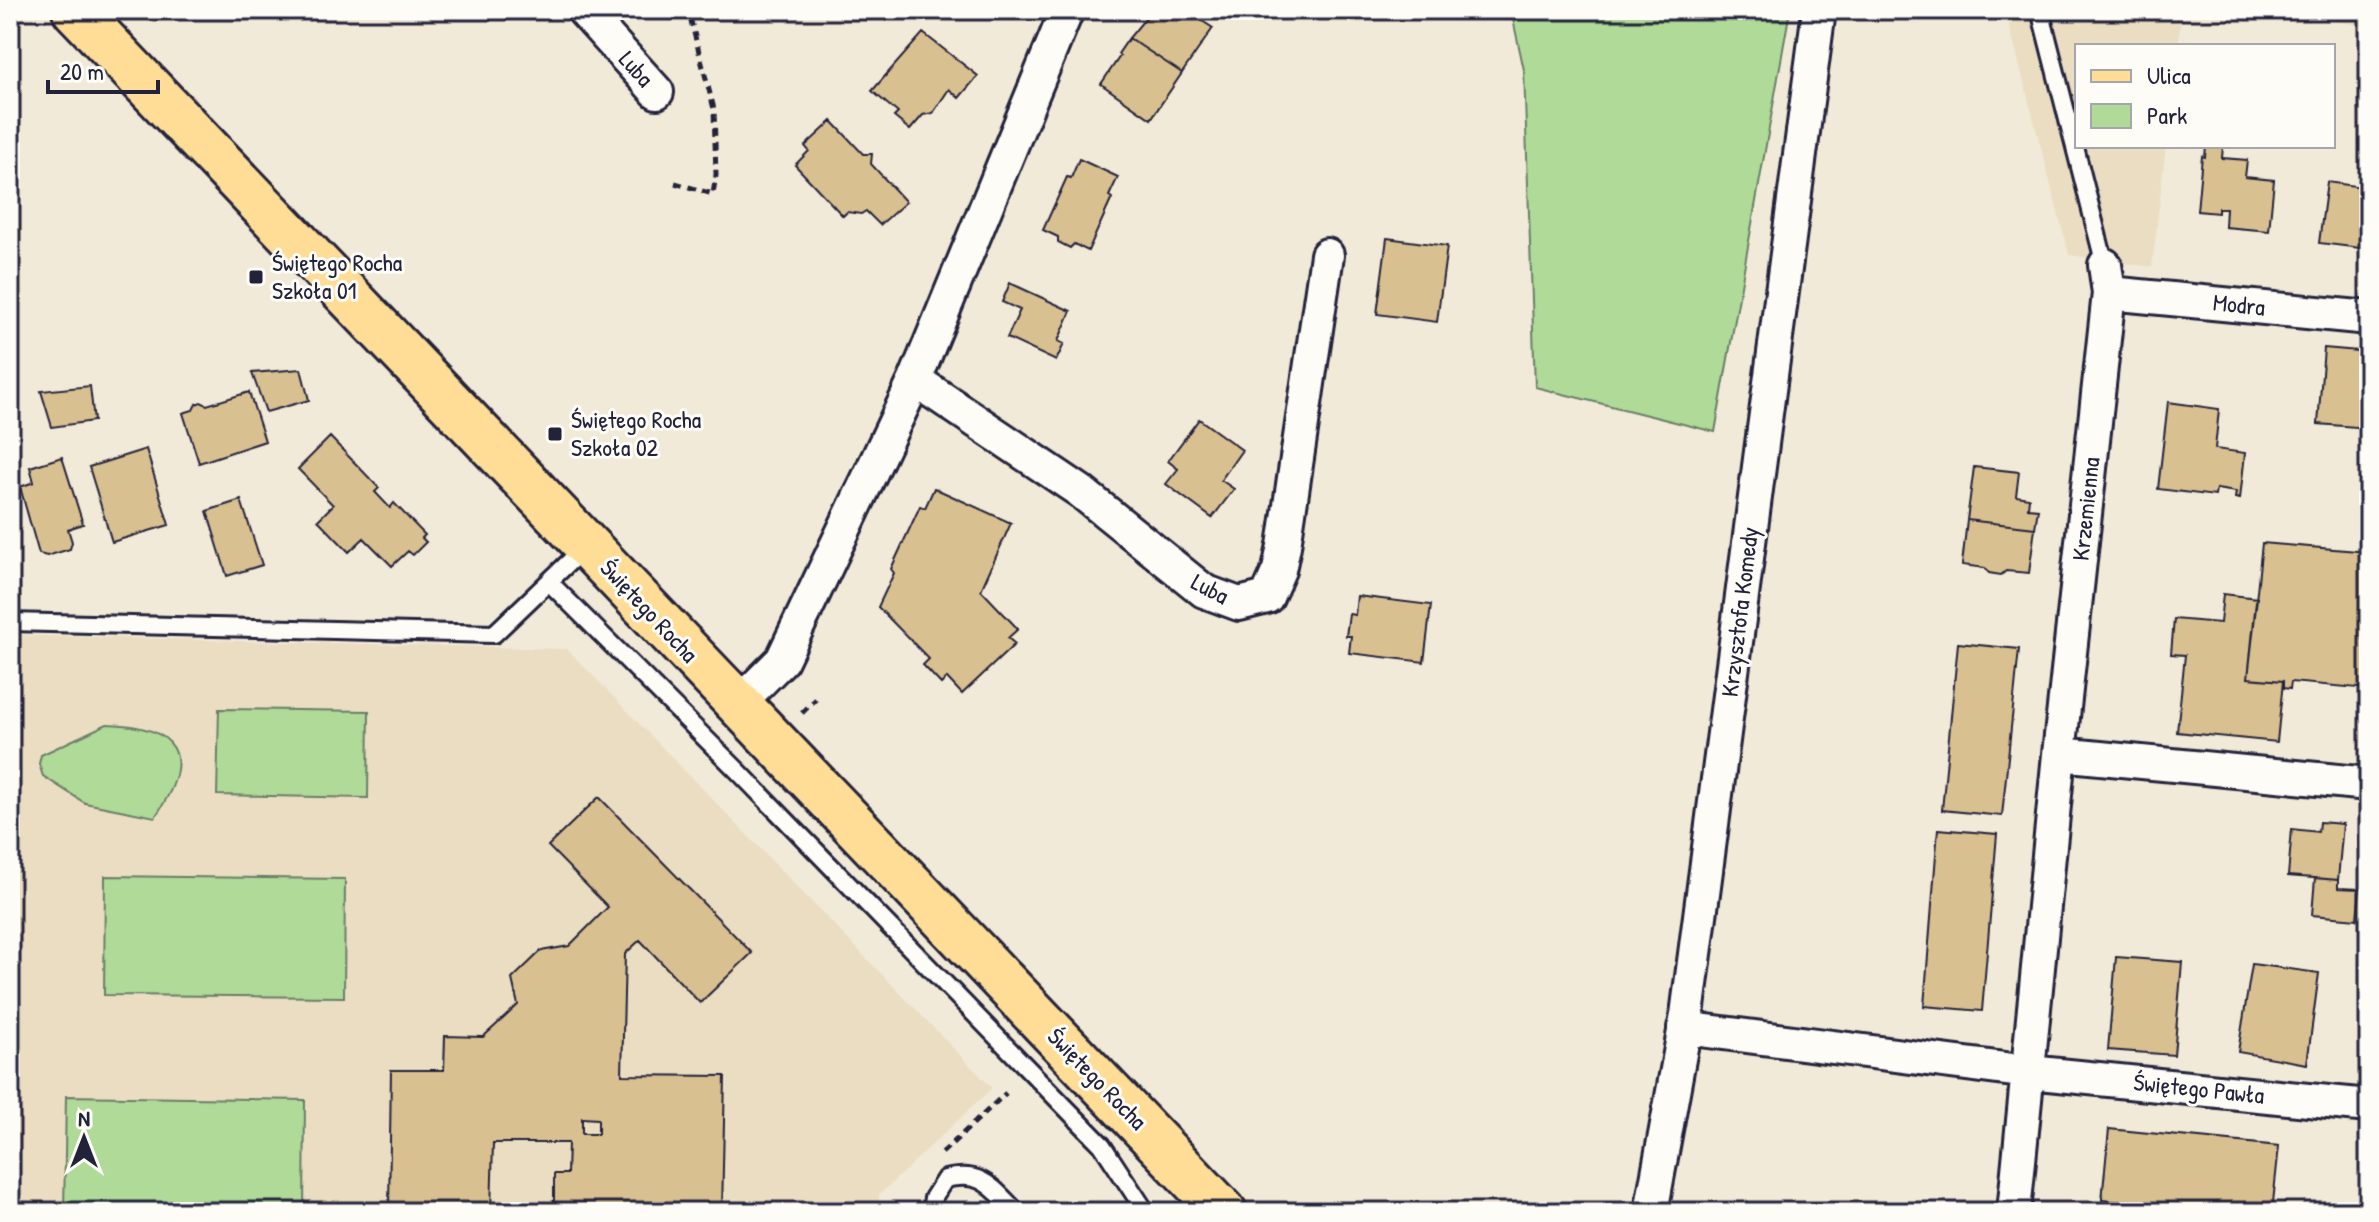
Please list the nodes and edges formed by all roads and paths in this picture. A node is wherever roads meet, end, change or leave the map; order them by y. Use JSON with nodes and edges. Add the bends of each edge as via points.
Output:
{"nodes":[{"id":1,"x":75,"y":10,"type":"edge"},
{"id":2,"x":583,"y":10,"type":"edge"},
{"id":3,"x":688,"y":10,"type":"edge"},
{"id":4,"x":1067,"y":10,"type":"edge"},
{"id":5,"x":1819,"y":10,"type":"edge"},
{"id":6,"x":2040,"y":10,"type":"edge"},
{"id":7,"x":657,"y":92,"type":"dead end"},
{"id":8,"x":675,"y":183,"type":"dead end"},
{"id":9,"x":1327,"y":255,"type":"dead end"},
{"id":10,"x":2107,"y":279,"type":"junction"},
{"id":11,"x":2369,"y":318,"type":"edge"},
{"id":12,"x":915,"y":380,"type":"junction"},
{"id":13,"x":587,"y":545,"type":"junction"},
{"id":14,"x":549,"y":582,"type":"junction"},
{"id":15,"x":10,"y":622,"type":"edge"},
{"id":16,"x":737,"y":705,"type":"junction"},
{"id":17,"x":2059,"y":754,"type":"junction"},
{"id":18,"x":2369,"y":784,"type":"edge"},
{"id":19,"x":1684,"y":1028,"type":"junction"},
{"id":20,"x":2029,"y":1072,"type":"junction"},
{"id":21,"x":1006,"y":1093,"type":"dead end"},
{"id":22,"x":2369,"y":1106,"type":"edge"},
{"id":23,"x":941,"y":1154,"type":"dead end"},
{"id":24,"x":931,"y":1212,"type":"edge"},
{"id":25,"x":1017,"y":1212,"type":"edge"},
{"id":26,"x":1146,"y":1212,"type":"edge"},
{"id":27,"x":1224,"y":1212,"type":"edge"},
{"id":28,"x":1651,"y":1212,"type":"edge"},
{"id":29,"x":2014,"y":1212,"type":"edge"}],
"edges":[{"from":1,"to":13,"type":"main road","name":"Świętego Rocha"},
{"from":2,"to":7,"type":"street","name":"Luba"},
{"from":3,"to":8,"type":"path","via":[[714,109],[716,175],[713,194]]},
{"from":4,"to":12,"type":"street"},
{"from":5,"to":19,"type":"street","name":"Krzysztofa Komedy"},
{"from":6,"to":10,"type":"lane"},
{"from":9,"to":12,"type":"street","name":"Luba","via":[[1284,546],[1267,597],[1239,604],[1204,591],[1080,491]]},
{"from":10,"to":11,"type":"street","name":"Modra"},
{"from":10,"to":17,"type":"street","name":"Krzemienna"},
{"from":12,"to":16,"type":"street","via":[[782,660]]},
{"from":13,"to":14,"type":"lane"},
{"from":13,"to":16,"type":"main road","name":"Świętego Rocha"},
{"from":14,"to":15,"type":"lane","via":[[494,634]]},
{"from":14,"to":26,"type":"lane","via":[[1102,1145]]},
{"from":16,"to":27,"type":"main road","name":"Świętego Rocha"},
{"from":17,"to":18,"type":"street"},
{"from":17,"to":20,"type":"street","name":"Krzemienna"},
{"from":19,"to":20,"type":"street","name":"Świętego Pawła"},
{"from":19,"to":28,"type":"street","name":"Krzysztofa Komedy"},
{"from":20,"to":22,"type":"street","name":"Świętego Pawła"},
{"from":20,"to":29,"type":"street","name":"Krzemienna"},
{"from":21,"to":23,"type":"path"},
{"from":24,"to":25,"type":"lane","via":[[945,1179],[963,1175],[984,1180]]}]}
